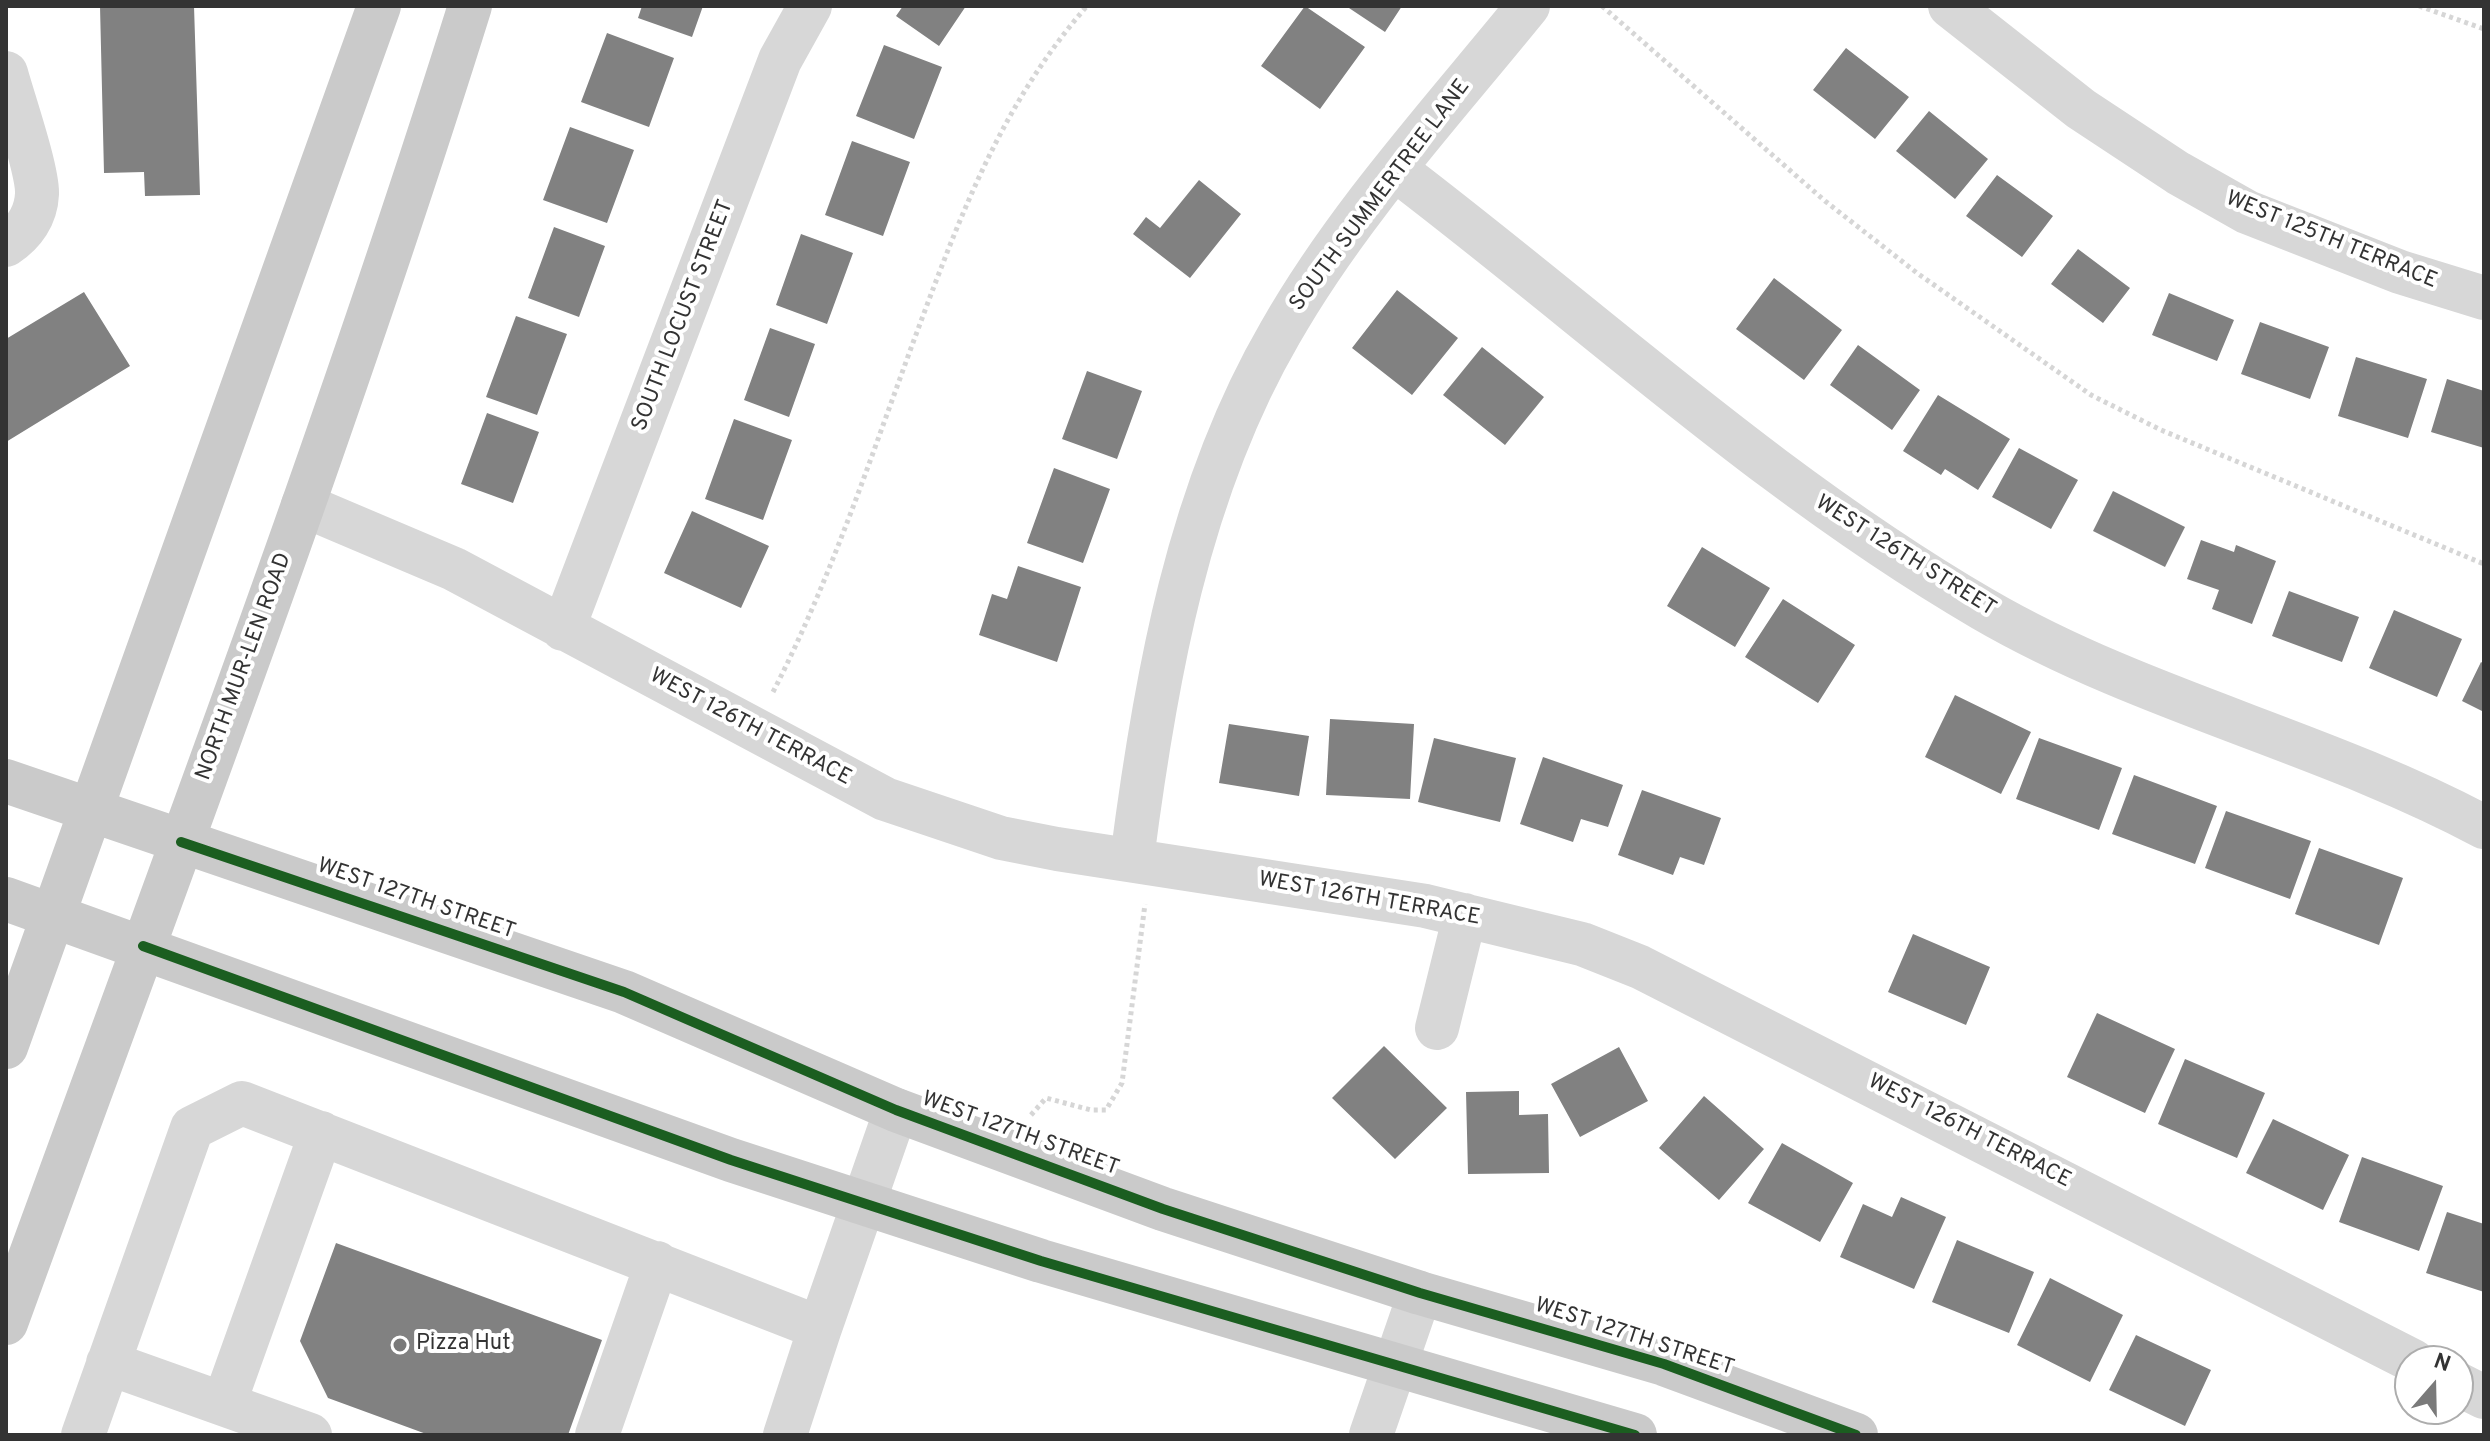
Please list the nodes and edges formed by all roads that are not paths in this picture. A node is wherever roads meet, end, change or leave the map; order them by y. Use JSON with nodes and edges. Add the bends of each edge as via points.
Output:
{"nodes":[{"id":1,"x":379,"y":6,"type":"edge"},
{"id":2,"x":470,"y":6,"type":"edge"},
{"id":3,"x":810,"y":6,"type":"edge"},
{"id":4,"x":1528,"y":6,"type":"edge"},
{"id":5,"x":1950,"y":6,"type":"edge"},
{"id":6,"x":6,"y":73,"type":"edge"},
{"id":7,"x":1396,"y":170,"type":"junction"},
{"id":8,"x":6,"y":245,"type":"edge"},
{"id":9,"x":2484,"y":298,"type":"edge"},
{"id":10,"x":303,"y":505,"type":"junction"},
{"id":11,"x":563,"y":629,"type":"junction"},
{"id":12,"x":6,"y":781,"type":"edge"},
{"id":13,"x":91,"y":809,"type":"junction"},
{"id":14,"x":2484,"y":827,"type":"edge"},
{"id":15,"x":181,"y":842,"type":"junction"},
{"id":16,"x":1132,"y":859,"type":"junction"},
{"id":17,"x":6,"y":899,"type":"edge"},
{"id":18,"x":53,"y":915,"type":"junction"},
{"id":19,"x":1465,"y":915,"type":"junction"},
{"id":20,"x":143,"y":946,"type":"junction"},
{"id":21,"x":1437,"y":1028,"type":"dead end"},
{"id":22,"x":6,"y":1047,"type":"edge"},
{"id":23,"x":896,"y":1110,"type":"junction"},
{"id":24,"x":321,"y":1133,"type":"junction"},
{"id":25,"x":864,"y":1203,"type":"junction"},
{"id":26,"x":657,"y":1263,"type":"junction"},
{"id":27,"x":1420,"y":1293,"type":"junction"},
{"id":28,"x":6,"y":1323,"type":"edge"},
{"id":29,"x":820,"y":1328,"type":"junction"},
{"id":30,"x":2394,"y":1351,"type":"edge"},
{"id":31,"x":108,"y":1363,"type":"junction"},
{"id":32,"x":1396,"y":1363,"type":"junction"},
{"id":33,"x":224,"y":1404,"type":"junction"},
{"id":34,"x":83,"y":1435,"type":"edge"},
{"id":35,"x":310,"y":1435,"type":"edge"},
{"id":36,"x":597,"y":1435,"type":"edge"},
{"id":37,"x":785,"y":1435,"type":"edge"},
{"id":38,"x":1371,"y":1435,"type":"edge"},
{"id":39,"x":1635,"y":1435,"type":"edge"},
{"id":40,"x":1856,"y":1435,"type":"edge"}],
"edges":[{"from":1,"to":13,"type":"main road"},
{"from":2,"to":10,"type":"main road","name":"NORTH MUR-LEN ROAD","via":[[408,205]]},
{"from":3,"to":11,"type":"street","name":"SOUTH LOCUST STREET","via":[[780,60]]},
{"from":4,"to":7,"type":"street","name":"SOUTH SUMMERTREE LANE"},
{"from":5,"to":9,"type":"street","name":"WEST 125TH TERRACE","via":[[2081,109],[2247,212],[2400,272]]},
{"from":6,"to":8,"type":"street","via":[[38,192],[32,217],[20,236]]},
{"from":7,"to":14,"type":"street","name":"WEST 126TH STREET","via":[[1736,442],[1841,520],[1984,609],[2181,702],[2329,757]]},
{"from":7,"to":16,"type":"street","name":"SOUTH SUMMERTREE LANE","via":[[1280,332],[1218,463],[1182,579]]},
{"from":10,"to":11,"type":"street","name":"WEST 126TH TERRACE","via":[[454,569]]},
{"from":10,"to":15,"type":"main road","name":"NORTH MUR-LEN ROAD"},
{"from":11,"to":16,"type":"street","name":"WEST 126TH TERRACE","via":[[885,799],[1001,838]]},
{"from":12,"to":13,"type":"main road","name":"WEST 127TH STREET"},
{"from":13,"to":15,"type":"main road","name":"WEST 127TH STREET"},
{"from":13,"to":18,"type":"main road"},
{"from":15,"to":20,"type":"main road","name":"NORTH MUR-LEN ROAD"},
{"from":15,"to":23,"type":"main road","name":"WEST 127TH STREET","via":[[624,992]]},
{"from":16,"to":19,"type":"street","name":"WEST 126TH TERRACE"},
{"from":17,"to":18,"type":"main road"},
{"from":18,"to":20,"type":"main road"},
{"from":18,"to":22,"type":"main road"},
{"from":19,"to":21,"type":"street"},
{"from":19,"to":30,"type":"street","name":"WEST 126TH TERRACE","via":[[1582,944],[1694,991]]},
{"from":20,"to":25,"type":"main road"},
{"from":20,"to":28,"type":"main road","name":"NORTH MUR-LEN ROAD"},
{"from":23,"to":25,"type":"street"},
{"from":23,"to":27,"type":"main road","name":"WEST 127TH STREET","via":[[1163,1209]]},
{"from":24,"to":26,"type":"street"},
{"from":24,"to":31,"type":"street","via":[[242,1103],[192,1128]]},
{"from":24,"to":33,"type":"street"},
{"from":25,"to":29,"type":"street"},
{"from":25,"to":32,"type":"main road","via":[[1041,1261]]},
{"from":26,"to":29,"type":"street"},
{"from":26,"to":36,"type":"street"},
{"from":27,"to":32,"type":"street"},
{"from":27,"to":40,"type":"main road","name":"WEST 127TH STREET","via":[[1664,1364]]},
{"from":29,"to":37,"type":"street"},
{"from":31,"to":33,"type":"street"},
{"from":31,"to":34,"type":"street"},
{"from":32,"to":38,"type":"street"},
{"from":32,"to":39,"type":"main road"},
{"from":33,"to":35,"type":"street"}]}
